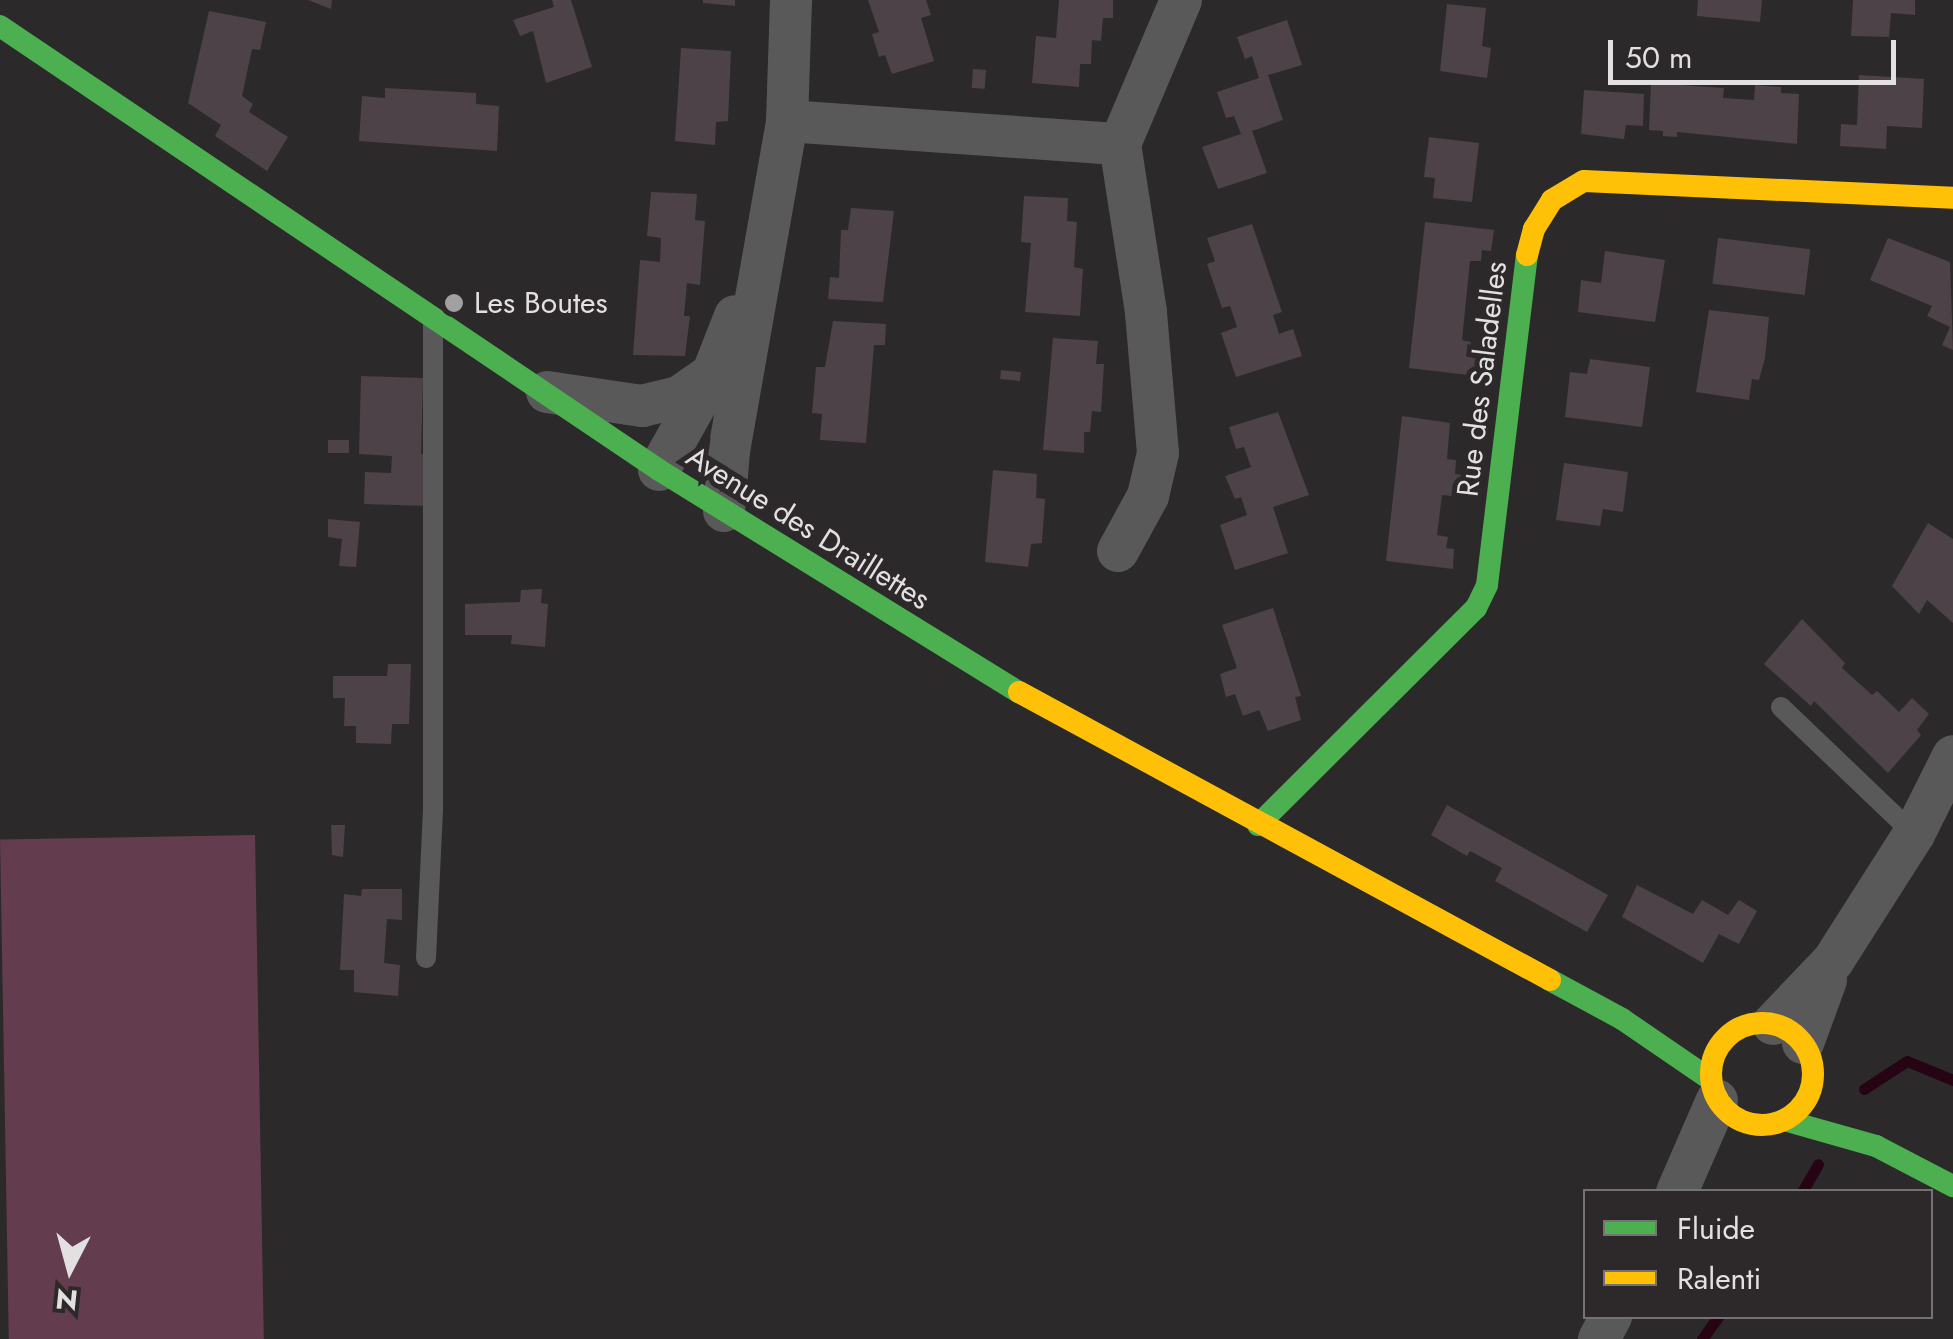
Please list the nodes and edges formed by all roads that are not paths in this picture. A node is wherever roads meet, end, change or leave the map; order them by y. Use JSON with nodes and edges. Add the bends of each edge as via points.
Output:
{"nodes":[{"id":1,"x":791,"y":0,"type":"edge"},
{"id":2,"x":1182,"y":0,"type":"edge"},
{"id":3,"x":0,"y":26,"type":"edge"},
{"id":4,"x":787,"y":122,"type":"junction"},
{"id":5,"x":1120,"y":144,"type":"junction"},
{"id":6,"x":1953,"y":198,"type":"edge"},
{"id":7,"x":767,"y":237,"type":"junction"},
{"id":8,"x":432,"y":317,"type":"junction"},
{"id":9,"x":712,"y":374,"type":"junction"},
{"id":10,"x":547,"y":392,"type":"junction"},
{"id":11,"x":660,"y":470,"type":"junction"},
{"id":12,"x":724,"y":511,"type":"junction"},
{"id":13,"x":1118,"y":551,"type":"dead end"},
{"id":14,"x":1781,"y":708,"type":"dead end"},
{"id":15,"x":1953,"y":756,"type":"edge"},
{"id":16,"x":1258,"y":825,"type":"junction"},
{"id":17,"x":1914,"y":834,"type":"junction"},
{"id":18,"x":426,"y":958,"type":"dead end"},
{"id":19,"x":1622,"y":1019,"type":"junction"},
{"id":20,"x":1788,"y":1033,"type":"junction"},
{"id":21,"x":1723,"y":1041,"type":"junction"},
{"id":22,"x":1828,"y":1097,"type":"junction"},
{"id":23,"x":1723,"y":1101,"type":"junction"},
{"id":24,"x":1784,"y":1120,"type":"junction"},
{"id":25,"x":1876,"y":1146,"type":"junction"},
{"id":26,"x":1685,"y":1176,"type":"edge"},
{"id":27,"x":1953,"y":1186,"type":"edge"}],
"edges":[{"from":1,"to":4,"type":"street"},
{"from":2,"to":5,"type":"street"},
{"from":3,"to":8,"type":"street","name":"Avenue des Draillettes"},
{"from":4,"to":5,"type":"street"},
{"from":4,"to":7,"type":"street"},
{"from":5,"to":13,"type":"street","via":[[1146,312],[1158,453],[1148,496]]},
{"from":6,"to":16,"type":"street","name":"Rue des Saladelles","via":[[1584,181],[1552,200],[1534,230],[1522,272],[1487,585],[1476,608]]},
{"from":7,"to":9,"type":"street"},
{"from":7,"to":12,"type":"street"},
{"from":8,"to":10,"type":"street","name":"Avenue des Draillettes"},
{"from":8,"to":18,"type":"lane","via":[[433,810]]},
{"from":9,"to":10,"type":"street","via":[[679,397],[642,406]]},
{"from":9,"to":11,"type":"street"},
{"from":10,"to":11,"type":"street","name":"Avenue des Draillettes"},
{"from":11,"to":12,"type":"street","name":"Avenue des Draillettes"},
{"from":12,"to":16,"type":"street","name":"Avenue des Draillettes","via":[[967,664]]},
{"from":14,"to":17,"type":"lane"},
{"from":15,"to":17,"type":"street"},
{"from":16,"to":19,"type":"street","name":"Avenue des Draillettes"},
{"from":17,"to":20,"type":"street"},
{"from":19,"to":21,"type":"street","name":"Avenue des Draillettes"},
{"from":19,"to":23,"type":"street","name":"Avenue des Draillettes"},
{"from":20,"to":21,"type":"street","via":[[1746,1026]]},
{"from":20,"to":22,"type":"street","via":[[1810,1056]]},
{"from":21,"to":23,"type":"street","via":[[1711,1066]]},
{"from":22,"to":24,"type":"street"},
{"from":22,"to":25,"type":"street"},
{"from":23,"to":24,"type":"street","via":[[1756,1126]]},
{"from":23,"to":26,"type":"street"},
{"from":24,"to":25,"type":"street"},
{"from":25,"to":27,"type":"street"}]}
